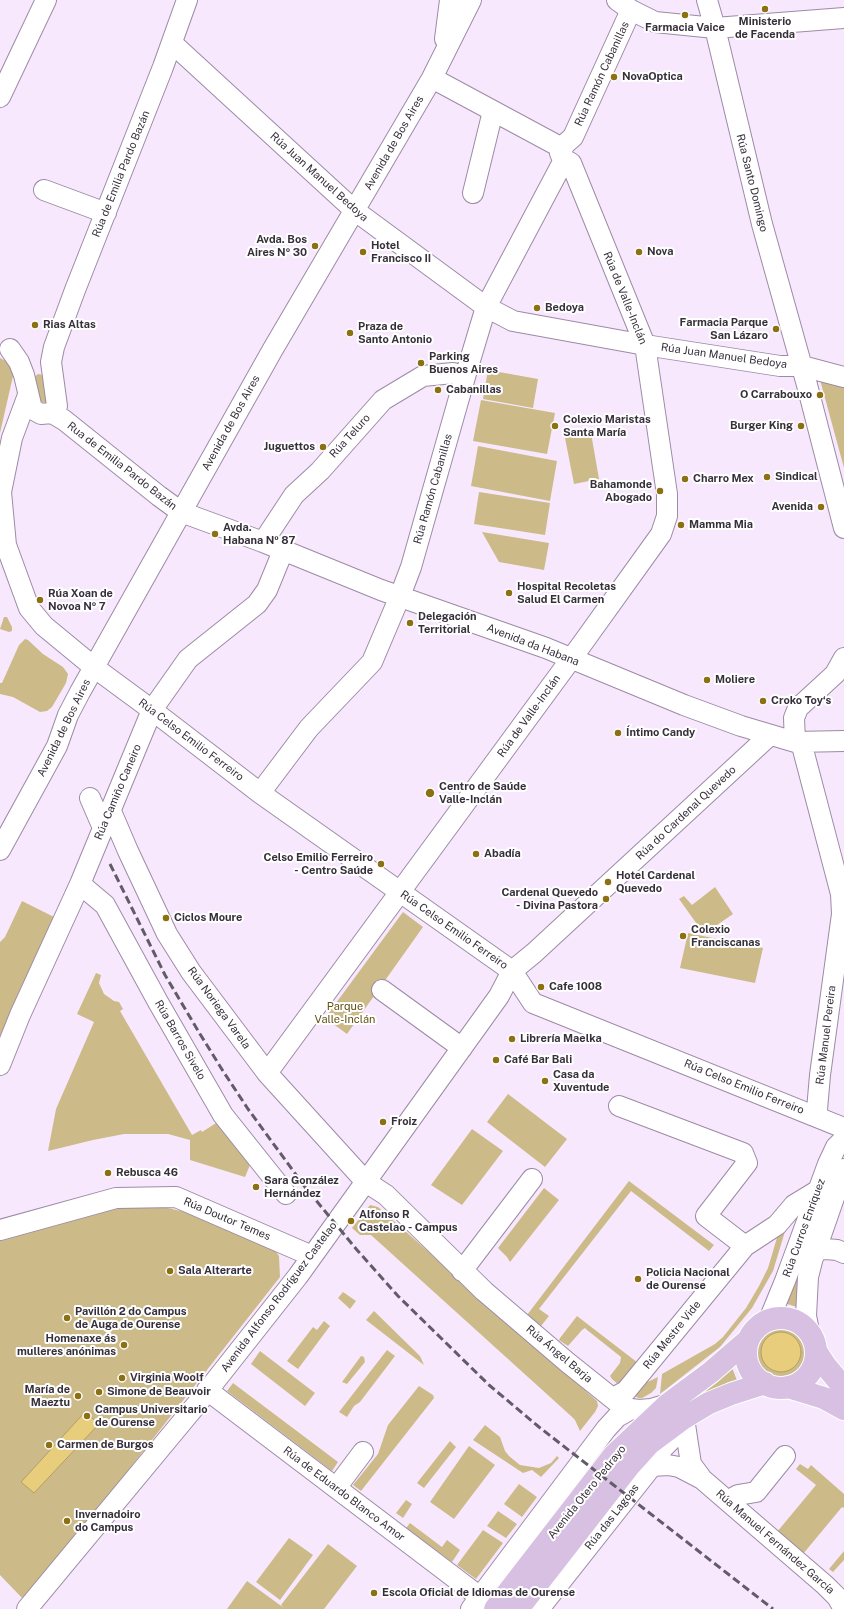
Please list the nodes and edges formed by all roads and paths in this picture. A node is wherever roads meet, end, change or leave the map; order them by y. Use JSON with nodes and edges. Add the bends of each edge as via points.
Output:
{"nodes":[{"id":1,"x":46,"y":0,"type":"edge"},
{"id":2,"x":187,"y":0,"type":"edge"},
{"id":3,"x":450,"y":0,"type":"edge"},
{"id":4,"x":471,"y":0,"type":"edge"},
{"id":5,"x":707,"y":0,"type":"edge"},
{"id":6,"x":622,"y":3,"type":"edge"},
{"id":7,"x":844,"y":18,"type":"edge"},
{"id":8,"x":715,"y":28,"type":"junction"},
{"id":9,"x":172,"y":43,"type":"junction"},
{"id":10,"x":444,"y":53,"type":"junction"},
{"id":11,"x":432,"y":78,"type":"junction"},
{"id":12,"x":0,"y":97,"type":"edge"},
{"id":13,"x":493,"y":111,"type":"junction"},
{"id":14,"x":566,"y":148,"type":"junction"},
{"id":15,"x":44,"y":190,"type":"dead end"},
{"id":16,"x":472,"y":193,"type":"dead end"},
{"id":17,"x":354,"y":210,"type":"junction"},
{"id":18,"x":106,"y":213,"type":"junction"},
{"id":19,"x":486,"y":307,"type":"junction"},
{"id":20,"x":644,"y":345,"type":"junction"},
{"id":21,"x":5,"y":348,"type":"edge"},
{"id":22,"x":802,"y":366,"type":"junction"},
{"id":23,"x":39,"y":369,"type":"junction"},
{"id":24,"x":836,"y":375,"type":"edge"},
{"id":25,"x":465,"y":376,"type":"junction"},
{"id":26,"x":28,"y":395,"type":"junction"},
{"id":27,"x":53,"y":413,"type":"junction"},
{"id":28,"x":15,"y":429,"type":"junction"},
{"id":29,"x":181,"y":512,"type":"junction"},
{"id":30,"x":844,"y":528,"type":"edge"},
{"id":31,"x":263,"y":542,"type":"junction"},
{"id":32,"x":283,"y":551,"type":"junction"},
{"id":33,"x":400,"y":596,"type":"junction"},
{"id":34,"x":844,"y":658,"type":"edge"},
{"id":35,"x":571,"y":659,"type":"junction"},
{"id":36,"x":95,"y":668,"type":"junction"},
{"id":37,"x":152,"y":710,"type":"junction"},
{"id":38,"x":770,"y":735,"type":"junction"},
{"id":39,"x":844,"y":741,"type":"edge"},
{"id":40,"x":798,"y":742,"type":"junction"},
{"id":41,"x":260,"y":793,"type":"junction"},
{"id":42,"x":90,"y":798,"type":"dead end"},
{"id":43,"x":110,"y":809,"type":"junction"},
{"id":44,"x":103,"y":828,"type":"junction"},
{"id":45,"x":0,"y":850,"type":"edge"},
{"id":46,"x":80,"y":884,"type":"junction"},
{"id":47,"x":400,"y":892,"type":"junction"},
{"id":48,"x":512,"y":971,"type":"junction"},
{"id":49,"x":382,"y":990,"type":"dead end"},
{"id":50,"x":462,"y":1048,"type":"junction"},
{"id":51,"x":0,"y":1065,"type":"edge"},
{"id":52,"x":267,"y":1073,"type":"junction"},
{"id":53,"x":619,"y":1106,"type":"dead end"},
{"id":54,"x":818,"y":1117,"type":"junction"},
{"id":55,"x":844,"y":1128,"type":"edge"},
{"id":56,"x":844,"y":1139,"type":"edge"},
{"id":57,"x":844,"y":1169,"type":"edge"},
{"id":58,"x":532,"y":1179,"type":"dead end"},
{"id":59,"x":366,"y":1182,"type":"junction"},
{"id":60,"x":844,"y":1187,"type":"edge"},
{"id":61,"x":817,"y":1191,"type":"junction"},
{"id":62,"x":286,"y":1194,"type":"dead end"},
{"id":63,"x":826,"y":1221,"type":"junction"},
{"id":64,"x":0,"y":1230,"type":"edge"},
{"id":65,"x":816,"y":1250,"type":"junction"},
{"id":66,"x":841,"y":1251,"type":"edge"},
{"id":67,"x":741,"y":1252,"type":"junction"},
{"id":68,"x":312,"y":1256,"type":"junction"},
{"id":69,"x":462,"y":1271,"type":"junction"},
{"id":70,"x":769,"y":1320,"type":"junction"},
{"id":71,"x":808,"y":1331,"type":"junction"},
{"id":72,"x":748,"y":1340,"type":"junction"},
{"id":73,"x":816,"y":1351,"type":"junction"},
{"id":74,"x":765,"y":1383,"type":"junction"},
{"id":75,"x":788,"y":1387,"type":"junction"},
{"id":76,"x":208,"y":1390,"type":"junction"},
{"id":77,"x":613,"y":1398,"type":"junction"},
{"id":78,"x":668,"y":1404,"type":"junction"},
{"id":79,"x":843,"y":1405,"type":"edge"},
{"id":80,"x":631,"y":1409,"type":"junction"},
{"id":81,"x":685,"y":1422,"type":"junction"},
{"id":82,"x":363,"y":1452,"type":"dead end"},
{"id":83,"x":785,"y":1456,"type":"dead end"},
{"id":84,"x":652,"y":1466,"type":"junction"},
{"id":85,"x":702,"y":1479,"type":"junction"},
{"id":86,"x":336,"y":1488,"type":"junction"},
{"id":87,"x":728,"y":1502,"type":"junction"},
{"id":88,"x":482,"y":1605,"type":"edge"},
{"id":89,"x":527,"y":1608,"type":"edge"},
{"id":90,"x":27,"y":1609,"type":"edge"},
{"id":91,"x":844,"y":1609,"type":"edge"}],
"edges":[{"from":1,"to":12,"type":"street"},
{"from":2,"to":9,"type":"street","name":"Rúa de Emilia Pardo Bazán"},
{"from":3,"to":10,"type":"street"},
{"from":4,"to":10,"type":"street","name":"Avenida de Bos Aires"},
{"from":5,"to":8,"type":"street","name":"Rúa Santo Domingo"},
{"from":6,"to":8,"type":"street","via":[[655,22]]},
{"from":6,"to":14,"type":"street","name":"Rúa Ramón Cabanillas"},
{"from":7,"to":8,"type":"street"},
{"from":8,"to":22,"type":"street","name":"Rúa Santo Domingo","via":[[762,224]]},
{"from":9,"to":17,"type":"street","name":"Rúa Juan Manuel Bedoya"},
{"from":9,"to":18,"type":"street","name":"Rúa de Emilia Pardo Bazán"},
{"from":10,"to":11,"type":"street","name":"Avenida de Bos Aires"},
{"from":11,"to":13,"type":"street","name":"Rúa de Valle-Inclán"},
{"from":11,"to":17,"type":"street","name":"Avenida de Bos Aires"},
{"from":13,"to":14,"type":"street","name":"Rúa de Valle-Inclán"},
{"from":13,"to":16,"type":"street"},
{"from":14,"to":19,"type":"street","name":"Rúa Ramón Cabanillas"},
{"from":14,"to":20,"type":"street","name":"Rúa de Valle-Inclán"},
{"from":15,"to":18,"type":"street"},
{"from":17,"to":19,"type":"street","name":"Rúa Juan Manuel Bedoya"},
{"from":17,"to":29,"type":"street","name":"Avenida de Bos Aires"},
{"from":18,"to":23,"type":"street","name":"Rúa de Emilia Pardo Bazán","via":[[54,348],[51,362]]},
{"from":19,"to":20,"type":"street","name":"Rúa Juan Manuel Bedoya","via":[[513,321]]},
{"from":19,"to":25,"type":"street","name":"Rúa Ramón Cabanillas"},
{"from":20,"to":22,"type":"street","name":"Rúa Juan Manuel Bedoya","via":[[780,366]]},
{"from":20,"to":35,"type":"street","name":"Rúa de Valle-Inclán","via":[[667,494],[667,516],[661,534]]},
{"from":21,"to":23,"type":"street","via":[[19,362]]},
{"from":22,"to":24,"type":"street","name":"Rúa Juan Manuel Bedoya"},
{"from":22,"to":30,"type":"street","name":"Rúa Santo Domingo"},
{"from":23,"to":26,"type":"street","name":"Rúa de Emilia Pardo Bazán"},
{"from":23,"to":27,"type":"street","name":"Rúa de Emilia Pardo Bazán"},
{"from":25,"to":31,"type":"street","name":"Rúa Teluro","via":[[453,373],[423,376],[383,400],[320,471],[294,495]]},
{"from":25,"to":33,"type":"street","name":"Rúa Ramón Cabanillas","via":[[411,567]]},
{"from":26,"to":27,"type":"street","name":"Rúa de Emilia Pardo Bazán","via":[[32,409]]},
{"from":26,"to":28,"type":"street","name":"Rúa Celso Emilio Ferreiro"},
{"from":27,"to":28,"type":"street"},
{"from":27,"to":29,"type":"street","name":"Rua de Emilia Pardo Bazán"},
{"from":28,"to":36,"type":"street","name":"Rúa Celso Emilio Ferreiro","via":[[1,492],[6,545],[29,608],[44,626]]},
{"from":29,"to":31,"type":"street","name":"Avenida da Habana"},
{"from":29,"to":36,"type":"street","name":"Avenida de Bos Aires"},
{"from":31,"to":32,"type":"street","name":"Avenida da Habana"},
{"from":32,"to":33,"type":"street","name":"Avenida da Habana"},
{"from":32,"to":37,"type":"street","name":"Rúa Camiño Caneiro","via":[[267,590],[258,604],[188,659]]},
{"from":33,"to":35,"type":"street","name":"Avenida da Habana"},
{"from":33,"to":41,"type":"street","name":"Rúa Ramón Cabanillas","via":[[372,662],[309,728]]},
{"from":34,"to":40,"type":"street","name":"Rúa Manuel Pereira","via":[[835,674],[798,708],[794,718]]},
{"from":35,"to":38,"type":"street","name":"Avenida da Habana","via":[[691,708]]},
{"from":35,"to":47,"type":"street","name":"Rúa de Valle-Inclán"},
{"from":36,"to":37,"type":"street","name":"Rúa Celso Emilio Ferreiro"},
{"from":36,"to":45,"type":"street","name":"Avenida de Bos Aires","via":[[68,715],[63,750]]},
{"from":37,"to":41,"type":"street","name":"Rúa Celso Emilio Ferreiro"},
{"from":37,"to":43,"type":"street","name":"Rúa Camiño Caneiro"},
{"from":38,"to":40,"type":"street","name":"Avenida da Habana"},
{"from":38,"to":48,"type":"street","name":"Rúa do Cardenal Quevedo"},
{"from":39,"to":40,"type":"street","name":"Avenida da Habana"},
{"from":40,"to":54,"type":"street","name":"Rúa Manuel Pereira","via":[[841,894],[842,914],[820,1075]]},
{"from":41,"to":47,"type":"street","name":"Rúa Celso Emilio Ferreiro"},
{"from":42,"to":44,"type":"street"},
{"from":43,"to":44,"type":"street","name":"Rúa Camiño Caneiro"},
{"from":43,"to":52,"type":"street","name":"Rúa Noriega Varela","via":[[167,934],[191,972]]},
{"from":44,"to":46,"type":"street","name":"Rúa Camiño Caneiro"},
{"from":46,"to":51,"type":"street","name":"Rúa Camiño Caneiro"},
{"from":46,"to":62,"type":"street","name":"Rúa Barros Sivelo","via":[[105,905],[223,1115]]},
{"from":47,"to":48,"type":"street","name":"Rúa Celso Emilio Ferreiro"},
{"from":47,"to":52,"type":"street","name":"Rúa de Valle-Inclán"},
{"from":48,"to":50,"type":"street","name":"Avenida Alfonso Rodríguez Castelao","via":[[499,996]]},
{"from":48,"to":54,"type":"street","name":"Rúa Celso Emilio Ferreiro","via":[[533,1003]]},
{"from":49,"to":50,"type":"street"},
{"from":50,"to":59,"type":"street","name":"Avenida Alfonso Rodríguez Castelao"},
{"from":52,"to":59,"type":"street","name":"Rúa Noriega Varela"},
{"from":53,"to":67,"type":"street","via":[[743,1153],[747,1163],[706,1216]]},
{"from":54,"to":55,"type":"street","name":"Rúa Celso Emilio Ferreiro"},
{"from":56,"to":61,"type":"street","name":"Rúa Curros Enríquez","via":[[834,1153]]},
{"from":57,"to":63,"type":"street","name":"Rúa Curros Enríquez"},
{"from":58,"to":69,"type":"street"},
{"from":59,"to":68,"type":"street","name":"Avenida Alfonso Rodríguez Castelao"},
{"from":59,"to":69,"type":"street","name":"Rúa Ángel Barja","via":[[386,1195]]},
{"from":60,"to":63,"type":"street","name":"Rúa Curros Enríquez"},
{"from":61,"to":67,"type":"street","name":"Rúa Mestre Vide","via":[[794,1205],[776,1225]]},
{"from":61,"to":70,"type":"street","name":"Rúa Curros Enríquez"},
{"from":63,"to":65,"type":"street","name":"Rúa Curros Enríquez"},
{"from":64,"to":68,"type":"street","name":"Rúa Doutor Temes","via":[[116,1198],[176,1197]]},
{"from":65,"to":66,"type":"street","name":"Rúa Curros Enríquez"},
{"from":65,"to":71,"type":"street","name":"Rúa Curros Enríquez","via":[[808,1277]]},
{"from":67,"to":77,"type":"street","name":"Rúa Mestre Vide","via":[[626,1391]]},
{"from":68,"to":76,"type":"street","name":"Avenida Alfonso Rodríguez Castelao"},
{"from":69,"to":77,"type":"street","name":"Rúa Ángel Barja"},
{"from":70,"to":71,"type":"main road","via":[[794,1320]]},
{"from":70,"to":72,"type":"main road","via":[[754,1331]]},
{"from":71,"to":73,"type":"main road","via":[[815,1343]]},
{"from":72,"to":74,"type":"main road","via":[[748,1363],[752,1372]]},
{"from":72,"to":78,"type":"main road","name":"Avenida Otero Pedrayo"},
{"from":73,"to":75,"type":"main road","via":[[809,1374],[797,1384]]},
{"from":73,"to":79,"type":"main road"},
{"from":74,"to":75,"type":"main road"},
{"from":74,"to":81,"type":"main road","name":"Avenida Otero Pedrayo","via":[[709,1403]]},
{"from":75,"to":79,"type":"main road"},
{"from":76,"to":86,"type":"street","name":"Rúa de Eduardo Blanco Amor"},
{"from":76,"to":90,"type":"street","name":"Avenida Alfonso Rodríguez Castelao"},
{"from":77,"to":80,"type":"street","name":"Rúa Ángel Barja","via":[[622,1406]]},
{"from":78,"to":80,"type":"street","via":[[651,1409]]},
{"from":78,"to":88,"type":"main road","name":"Avenida Otero Pedrayo","via":[[614,1455]]},
{"from":80,"to":88,"type":"street","via":[[617,1417],[606,1429]]},
{"from":81,"to":84,"type":"street","name":"Rúa das Lagoas"},
{"from":81,"to":85,"type":"street","name":"Rúa Manuel Fernández García","via":[[691,1464]]},
{"from":81,"to":89,"type":"main road","name":"Avenida Otero Pedrayo","via":[[666,1430],[630,1465]]},
{"from":82,"to":86,"type":"street"},
{"from":83,"to":87,"type":"street","via":[[756,1492],[738,1495]]},
{"from":84,"to":85,"type":"street","name":"Rúa Manuel Fernández García","via":[[679,1467]]},
{"from":84,"to":89,"type":"street","name":"Rúa das Lagoas"},
{"from":85,"to":87,"type":"street","name":"Rúa Manuel Fernández García"},
{"from":86,"to":88,"type":"street","name":"Rúa de Eduardo Blanco Amor"},
{"from":87,"to":91,"type":"street","name":"Rúa Manuel Fernández García","via":[[825,1585]]}]}
